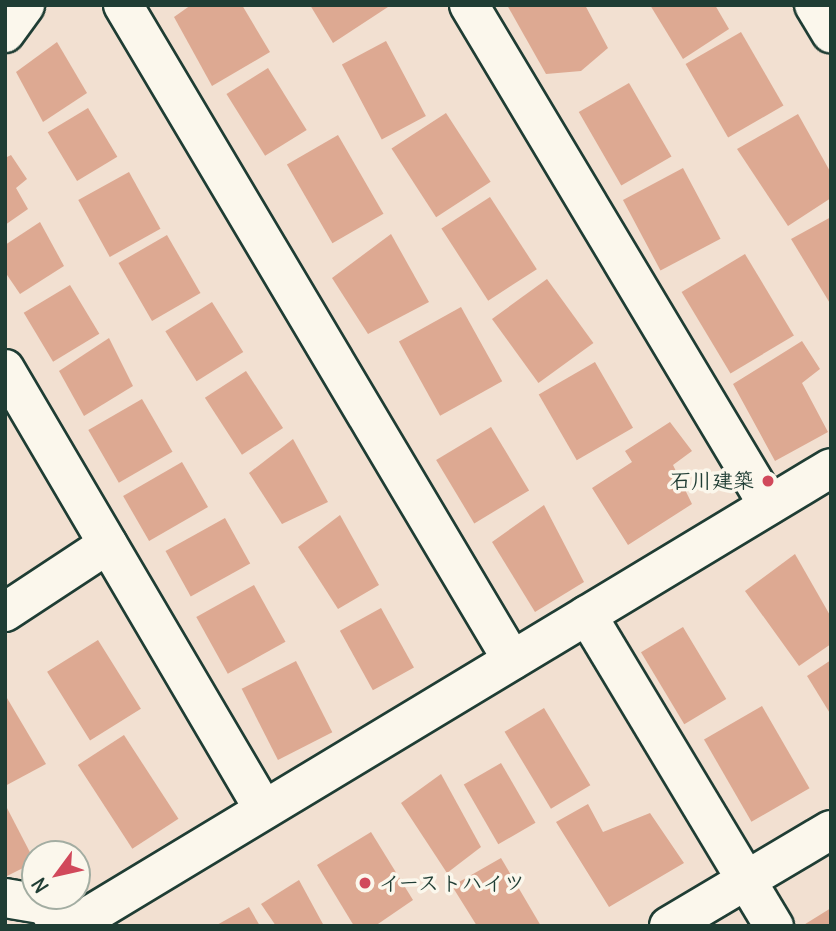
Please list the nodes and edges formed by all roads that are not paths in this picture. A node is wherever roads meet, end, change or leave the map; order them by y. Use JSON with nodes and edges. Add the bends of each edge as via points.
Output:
{"nodes":[{"id":1,"x":25,"y":5,"type":"edge"},
{"id":2,"x":124,"y":5,"type":"edge"},
{"id":3,"x":469,"y":5,"type":"edge"},
{"id":4,"x":814,"y":5,"type":"edge"},
{"id":5,"x":5,"y":33,"type":"edge"},
{"id":6,"x":831,"y":33,"type":"edge"},
{"id":7,"x":5,"y":369,"type":"edge"},
{"id":8,"x":831,"y":468,"type":"edge"},
{"id":9,"x":768,"y":505,"type":"junction"},
{"id":10,"x":108,"y":544,"type":"junction"},
{"id":11,"x":5,"y":612,"type":"edge"},
{"id":12,"x":587,"y":615,"type":"junction"},
{"id":13,"x":512,"y":660,"type":"junction"},
{"id":14,"x":264,"y":810,"type":"junction"},
{"id":15,"x":831,"y":830,"type":"edge"},
{"id":16,"x":747,"y":880,"type":"junction"},
{"id":17,"x":5,"y":898,"type":"edge"},
{"id":18,"x":59,"y":926,"type":"edge"},
{"id":19,"x":72,"y":926,"type":"edge"},
{"id":20,"x":669,"y":926,"type":"edge"},
{"id":21,"x":774,"y":926,"type":"edge"}],
"edges":[{"from":1,"to":5,"type":"street"},
{"from":2,"to":13,"type":"street"},
{"from":3,"to":9,"type":"street"},
{"from":4,"to":6,"type":"street"},
{"from":7,"to":10,"type":"street"},
{"from":8,"to":9,"type":"street"},
{"from":9,"to":12,"type":"street"},
{"from":10,"to":11,"type":"street"},
{"from":10,"to":14,"type":"street"},
{"from":12,"to":13,"type":"street"},
{"from":12,"to":16,"type":"street"},
{"from":13,"to":14,"type":"street"},
{"from":14,"to":19,"type":"street"},
{"from":15,"to":16,"type":"street"},
{"from":16,"to":20,"type":"street"},
{"from":16,"to":21,"type":"street"},
{"from":17,"to":18,"type":"street","via":[[46,905]]}]}
